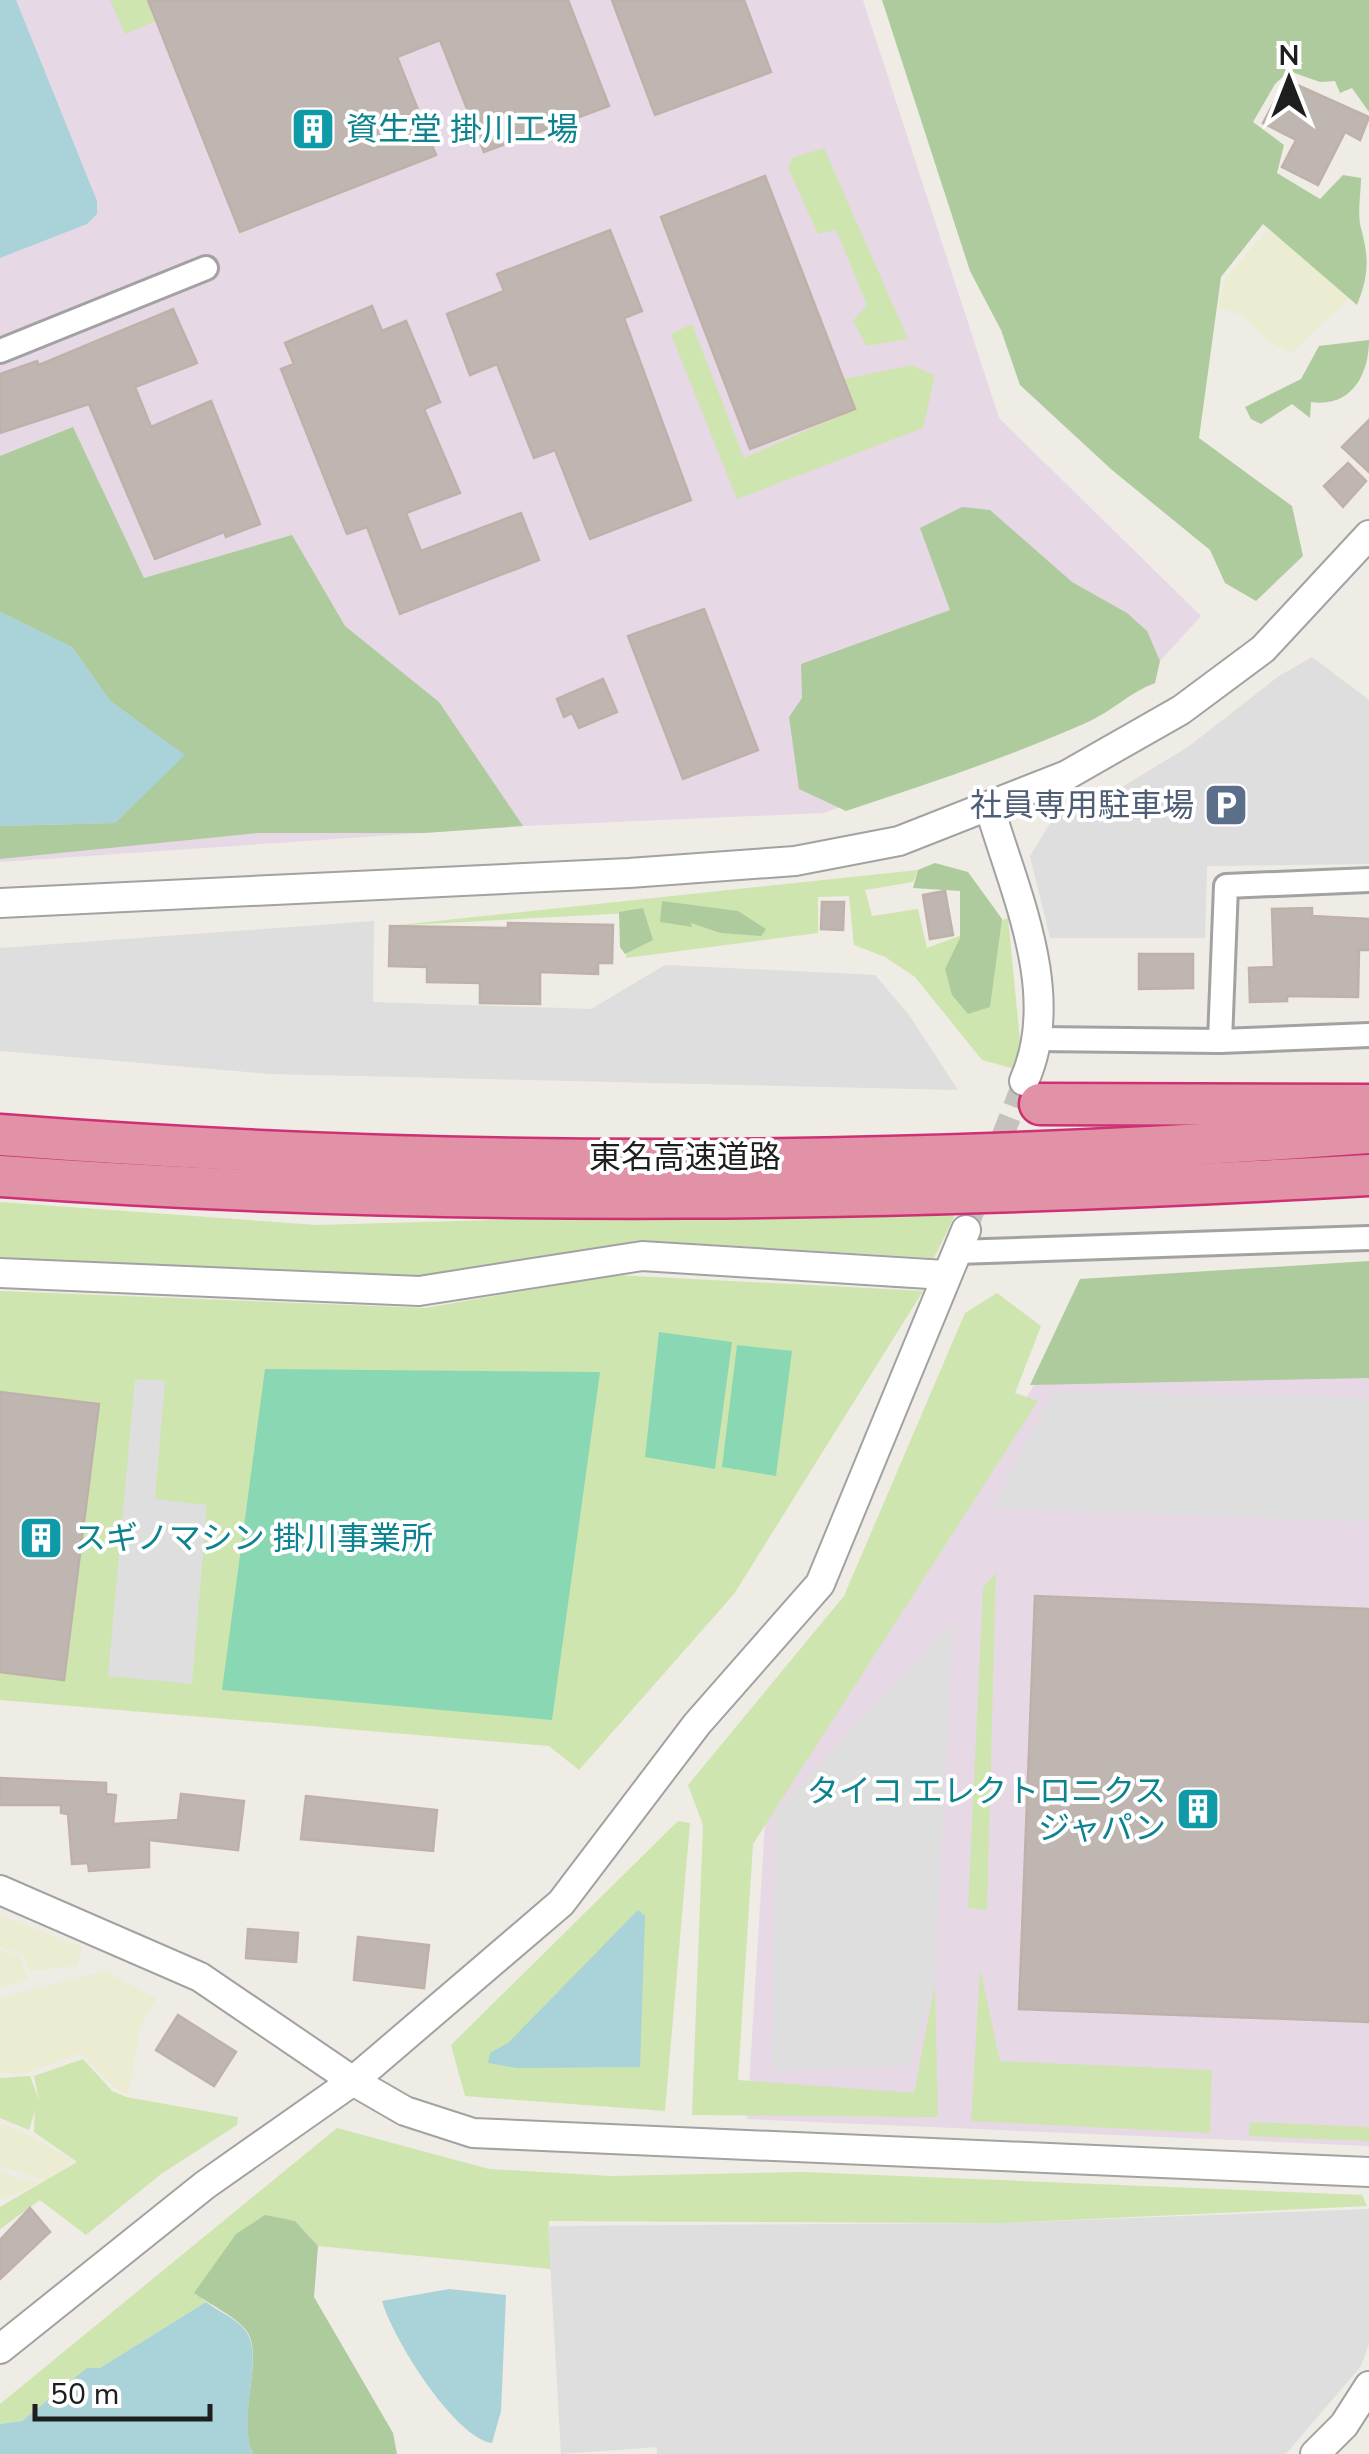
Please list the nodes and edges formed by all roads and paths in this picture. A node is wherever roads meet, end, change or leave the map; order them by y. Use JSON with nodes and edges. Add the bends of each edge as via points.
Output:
{"nodes":[{"id":1,"x":206,"y":268,"type":"dead end"},
{"id":2,"x":0,"y":351,"type":"edge"},
{"id":3,"x":1369,"y":535,"type":"edge"},
{"id":4,"x":990,"y":808,"type":"junction"},
{"id":5,"x":1369,"y":880,"type":"edge"},
{"id":6,"x":0,"y":902,"type":"edge"},
{"id":7,"x":1369,"y":1035,"type":"edge"},
{"id":8,"x":1036,"y":1039,"type":"junction"},
{"id":9,"x":1220,"y":1041,"type":"junction"},
{"id":10,"x":1032,"y":1092,"type":"joint"},
{"id":11,"x":1369,"y":1106,"type":"edge"},
{"id":12,"x":1369,"y":1132,"type":"edge"},
{"id":13,"x":0,"y":1135,"type":"edge"},
{"id":14,"x":0,"y":1176,"type":"edge"},
{"id":15,"x":1369,"y":1176,"type":"edge"},
{"id":16,"x":1369,"y":1238,"type":"edge"},
{"id":17,"x":956,"y":1252,"type":"junction"},
{"id":18,"x":0,"y":1273,"type":"edge"},
{"id":19,"x":0,"y":1890,"type":"edge"},
{"id":20,"x":353,"y":2081,"type":"junction"},
{"id":21,"x":1369,"y":2172,"type":"edge"},
{"id":22,"x":0,"y":2349,"type":"edge"},
{"id":23,"x":1369,"y":2386,"type":"edge"},
{"id":24,"x":1315,"y":2454,"type":"edge"}],
"edges":[{"from":1,"to":2,"type":"street"},
{"from":3,"to":4,"type":"street","via":[[1263,649],[1181,710]]},
{"from":4,"to":6,"type":"street","via":[[899,841],[795,860]]},
{"from":4,"to":8,"type":"street","via":[[1036,966]]},
{"from":5,"to":9,"type":"street","via":[[1226,886]]},
{"from":7,"to":9,"type":"street"},
{"from":8,"to":9,"type":"street"},
{"from":8,"to":10,"type":"street"},
{"from":10,"to":11,"type":"highway"},
{"from":12,"to":13,"type":"highway","name":"東名高速道路","via":[[910,1156],[494,1158]]},
{"from":14,"to":15,"type":"highway","name":"東名高速道路","via":[[404,1198],[696,1200]]},
{"from":16,"to":17,"type":"street"},
{"from":17,"to":18,"type":"street","via":[[642,1256],[418,1291]]},
{"from":17,"to":20,"type":"street","via":[[820,1584],[697,1724],[562,1904]]},
{"from":19,"to":20,"type":"street","via":[[200,1977]]},
{"from":20,"to":21,"type":"street","via":[[405,2111],[473,2133]]},
{"from":20,"to":22,"type":"street","via":[[204,2186]]},
{"from":23,"to":24,"type":"street"}]}
